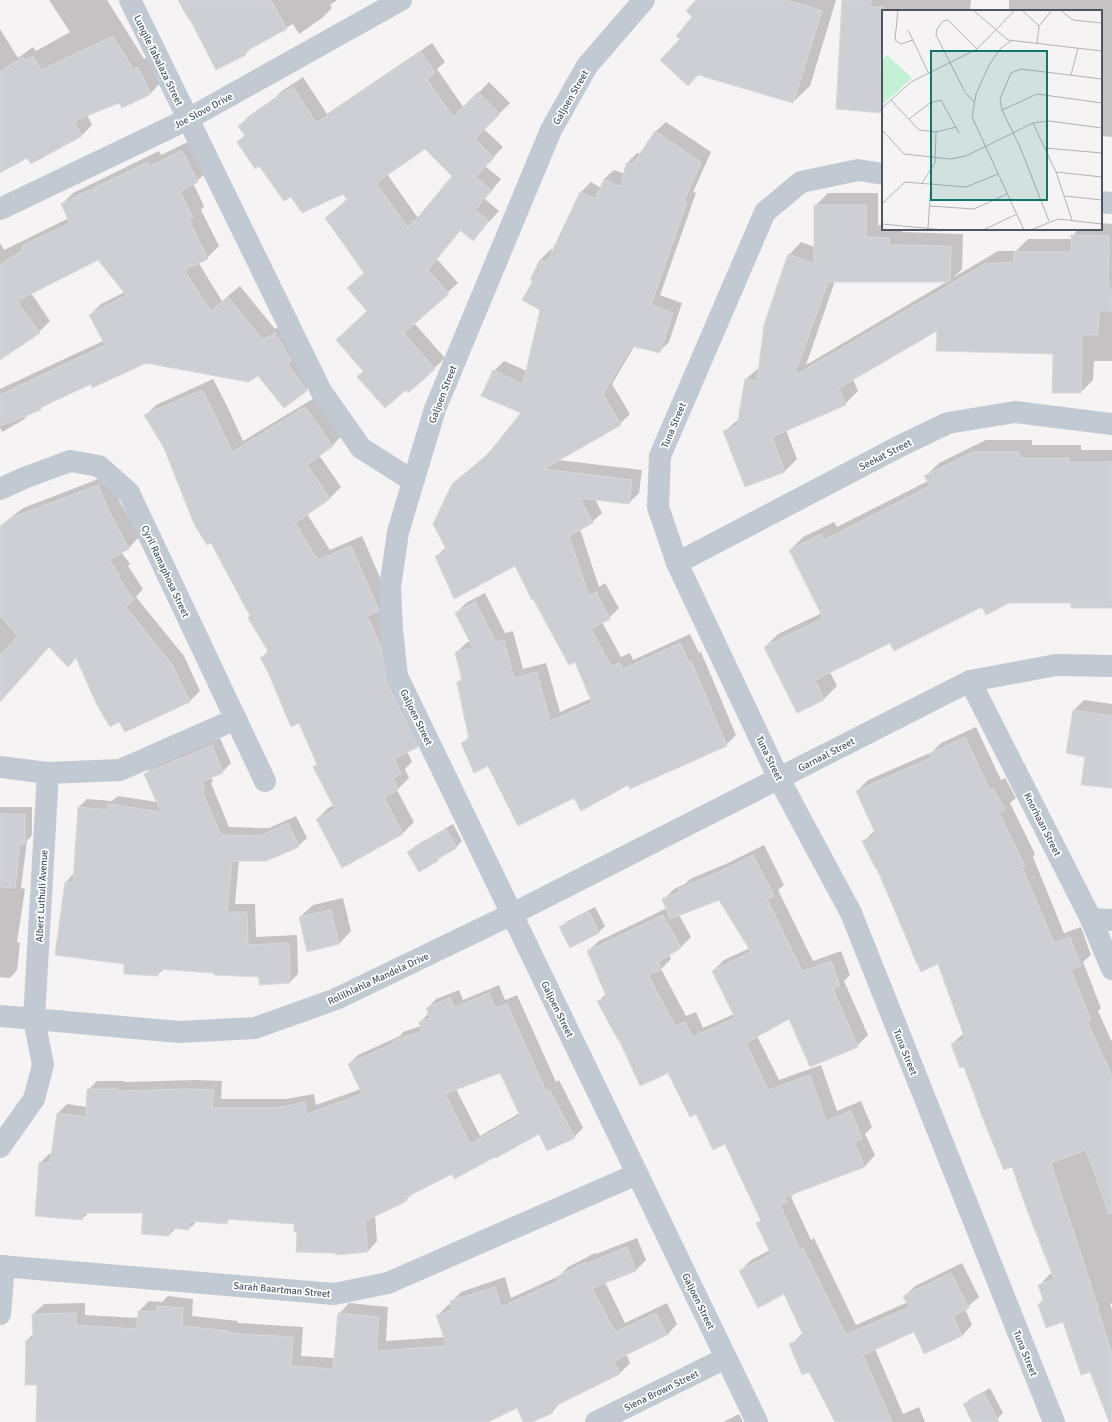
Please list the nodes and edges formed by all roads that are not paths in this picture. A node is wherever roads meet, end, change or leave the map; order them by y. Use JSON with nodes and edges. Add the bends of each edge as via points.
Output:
{"nodes":[{"id":1,"x":130,"y":0,"type":"edge"},
{"id":2,"x":401,"y":0,"type":"edge"},
{"id":3,"x":644,"y":0,"type":"edge"},
{"id":4,"x":188,"y":119,"type":"junction"},
{"id":5,"x":882,"y":174,"type":"edge"},
{"id":6,"x":1102,"y":202,"type":"edge"},
{"id":7,"x":1112,"y":203,"type":"edge"},
{"id":8,"x":0,"y":209,"type":"edge"},
{"id":9,"x":1112,"y":424,"type":"edge"},
{"id":10,"x":413,"y":481,"type":"junction"},
{"id":11,"x":0,"y":489,"type":"edge"},
{"id":12,"x":677,"y":563,"type":"junction"},
{"id":13,"x":1112,"y":666,"type":"edge"},
{"id":14,"x":970,"y":681,"type":"junction"},
{"id":15,"x":236,"y":719,"type":"junction"},
{"id":16,"x":0,"y":768,"type":"edge"},
{"id":17,"x":48,"y":772,"type":"junction"},
{"id":18,"x":779,"y":779,"type":"junction"},
{"id":19,"x":265,"y":781,"type":"dead end"},
{"id":20,"x":512,"y":914,"type":"junction"},
{"id":21,"x":1101,"y":919,"type":"edge"},
{"id":22,"x":1112,"y":969,"type":"edge"},
{"id":23,"x":0,"y":1016,"type":"edge"},
{"id":24,"x":34,"y":1019,"type":"junction"},
{"id":25,"x":0,"y":1147,"type":"edge"},
{"id":26,"x":637,"y":1174,"type":"junction"},
{"id":27,"x":2,"y":1266,"type":"edge"},
{"id":28,"x":0,"y":1314,"type":"edge"},
{"id":29,"x":726,"y":1358,"type":"junction"},
{"id":30,"x":596,"y":1422,"type":"edge"},
{"id":31,"x":757,"y":1422,"type":"edge"},
{"id":32,"x":1054,"y":1422,"type":"edge"}],
"edges":[{"from":1,"to":4,"type":"street","name":"Lungile Tabalaza Street"},
{"from":2,"to":4,"type":"street","name":"Joe Slovo Drive"},
{"from":3,"to":10,"type":"street","name":"Galjoen Street","via":[[587,66],[550,130],[435,409]]},
{"from":4,"to":8,"type":"street","name":"Joe Slovo Drive"},
{"from":4,"to":10,"type":"street","name":"Lungile Tabalaza Street","via":[[321,391],[361,448]]},
{"from":5,"to":12,"type":"street","name":"Tuna Street","via":[[858,170],[801,182],[765,212],[660,456],[658,507]]},
{"from":6,"to":7,"type":"street"},
{"from":9,"to":12,"type":"street","name":"Seekat Street","via":[[1015,412],[948,423]]},
{"from":10,"to":20,"type":"street","name":"Galjoen Street","via":[[398,532],[390,588],[397,676]]},
{"from":11,"to":15,"type":"street","name":"Cyril Ramaphosa Street","via":[[70,461],[100,466],[129,493]]},
{"from":12,"to":18,"type":"street","name":"Tuna Street"},
{"from":13,"to":14,"type":"street","name":"Garnaal Street","via":[[1056,665]]},
{"from":14,"to":18,"type":"street","name":"Garnaal Street"},
{"from":14,"to":21,"type":"street","name":"Knorhaan Street"},
{"from":15,"to":17,"type":"street","via":[[120,770]]},
{"from":15,"to":19,"type":"street","name":"Cyril Ramaphosa Street"},
{"from":16,"to":17,"type":"street"},
{"from":17,"to":24,"type":"street","name":"Albert Luthuli Avenue"},
{"from":18,"to":20,"type":"street","name":"Garnaal Street"},
{"from":18,"to":32,"type":"street","name":"Tuna Street","via":[[852,913]]},
{"from":20,"to":24,"type":"street","name":"Rolilhlahla Mandela Drive","via":[[336,999],[255,1028],[179,1032]]},
{"from":20,"to":26,"type":"street","name":"Galjoen Street"},
{"from":21,"to":22,"type":"street","name":"Knorhaan Street"},
{"from":23,"to":24,"type":"street","name":"Rolilhlahla Mandela Drive"},
{"from":24,"to":25,"type":"street","name":"Albert Luthuli Avenue","via":[[43,1065],[34,1099]]},
{"from":26,"to":27,"type":"street","name":"Sarah Baartman Street","via":[[388,1283],[334,1294]]},
{"from":26,"to":29,"type":"street","name":"Galjoen Street"},
{"from":27,"to":28,"type":"street"},
{"from":29,"to":30,"type":"street","name":"Siena Brown Street"},
{"from":29,"to":31,"type":"street","name":"Galjoen Street"}]}
